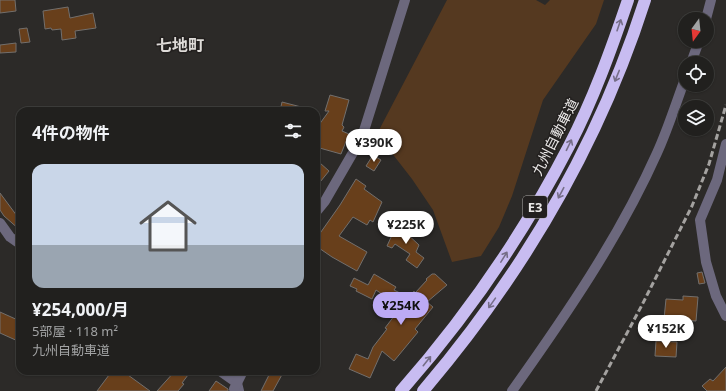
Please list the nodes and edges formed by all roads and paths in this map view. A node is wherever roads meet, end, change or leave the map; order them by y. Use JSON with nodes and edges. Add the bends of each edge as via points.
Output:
{"nodes":[{"id":1,"x":405,"y":0,"type":"edge"},
{"id":2,"x":628,"y":0,"type":"edge"},
{"id":3,"x":645,"y":0,"type":"edge"},
{"id":4,"x":711,"y":0,"type":"edge"},
{"id":5,"x":708,"y":12,"type":"edge"},
{"id":6,"x":680,"y":92,"type":"edge"},
{"id":7,"x":726,"y":144,"type":"edge"},
{"id":8,"x":320,"y":207,"type":"edge"},
{"id":9,"x":0,"y":223,"type":"edge"},
{"id":10,"x":16,"y":241,"type":"edge"},
{"id":11,"x":726,"y":316,"type":"edge"},
{"id":12,"x":224,"y":375,"type":"edge"},
{"id":13,"x":241,"y":375,"type":"edge"},
{"id":14,"x":236,"y":388,"type":"edge"},
{"id":15,"x":401,"y":391,"type":"edge"},
{"id":16,"x":423,"y":391,"type":"edge"},
{"id":17,"x":512,"y":391,"type":"edge"}],
"edges":[{"from":1,"to":8,"type":"street","via":[[362,136]]},
{"from":15,"to":2,"type":"highway","name":"九州自動車道","number":"E3","one_way":true,"via":[[463,315],[502,261],[536,206],[569,146],[594,90]]},
{"from":3,"to":16,"type":"highway","number":"E3","one_way":true,"via":[[610,95],[551,213],[478,323]]},
{"from":4,"to":5,"type":"street"},
{"from":6,"to":17,"type":"street","via":[[658,152],[609,245]]},
{"from":7,"to":11,"type":"street","via":[[716,180],[700,220],[706,262],[716,296]]},
{"from":9,"to":10,"type":"street"},
{"from":12,"to":14,"type":"street"},
{"from":13,"to":14,"type":"street"}]}
